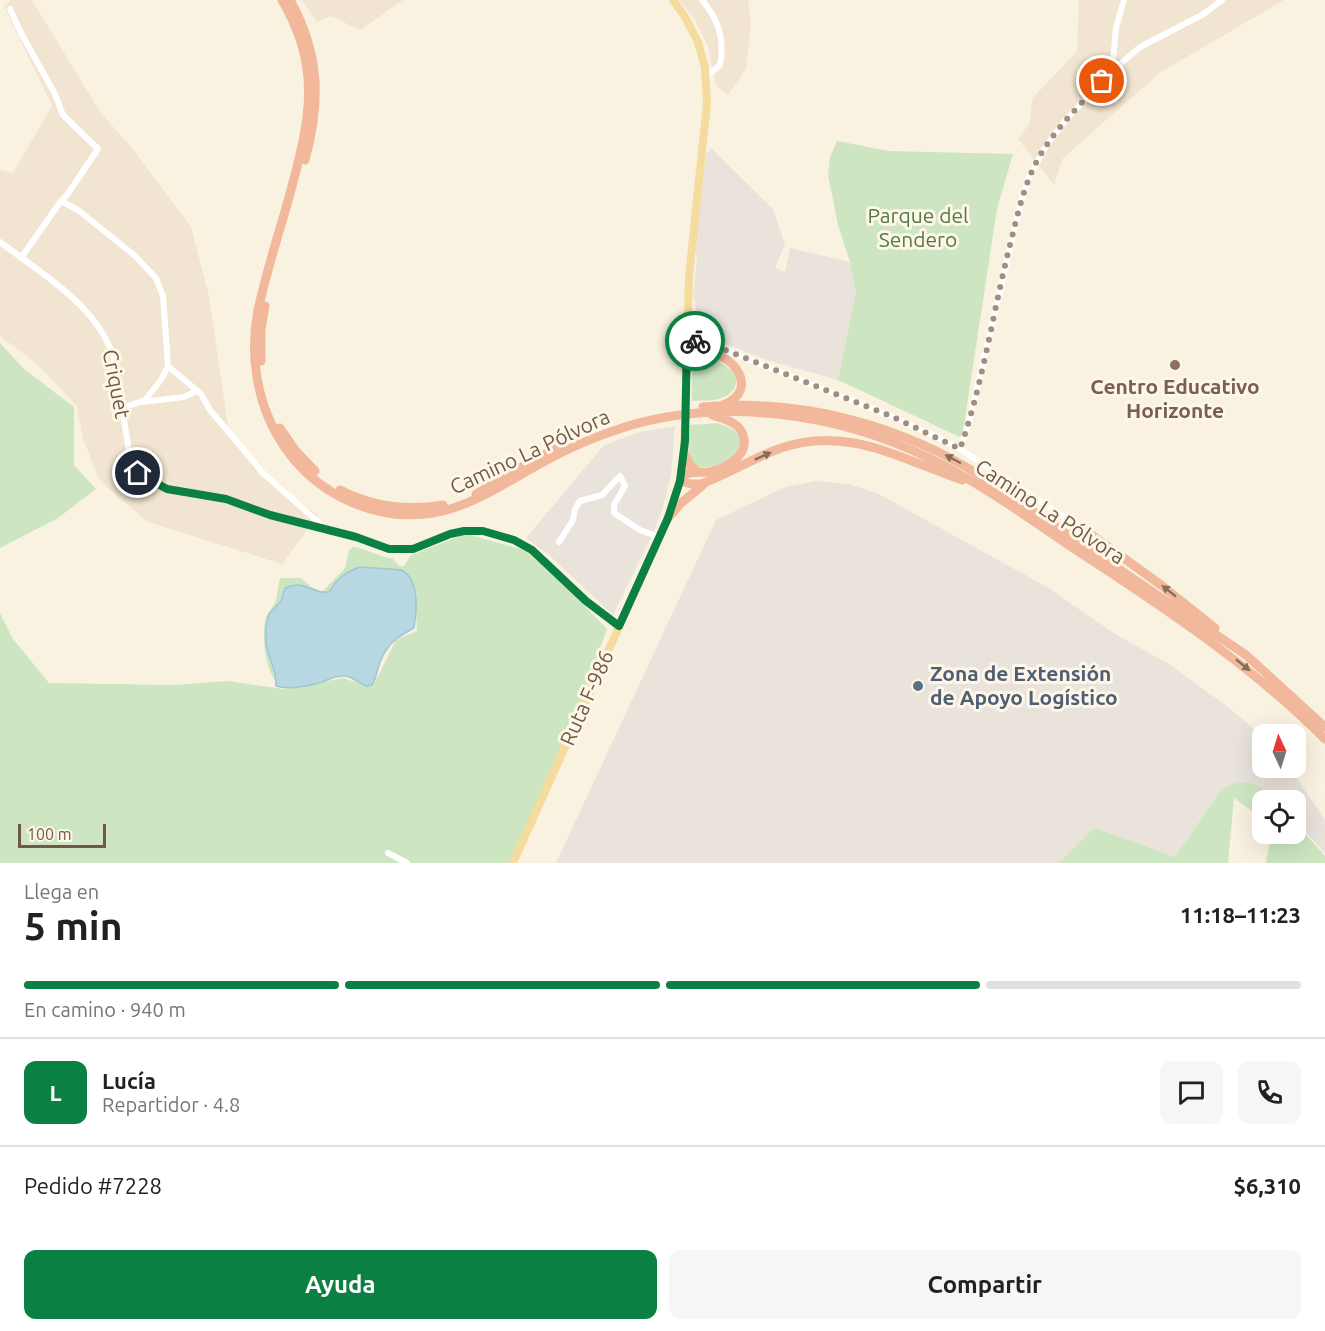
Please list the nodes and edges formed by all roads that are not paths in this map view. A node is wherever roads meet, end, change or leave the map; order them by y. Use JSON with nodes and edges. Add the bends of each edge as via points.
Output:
{"nodes":[{"id":1,"x":282,"y":0,"type":"edge"},
{"id":2,"x":290,"y":0,"type":"edge"},
{"id":3,"x":672,"y":0,"type":"edge"},
{"id":4,"x":702,"y":0,"type":"edge"},
{"id":5,"x":1124,"y":0,"type":"edge"},
{"id":6,"x":1222,"y":0,"type":"edge"},
{"id":7,"x":1229,"y":0,"type":"edge"},
{"id":8,"x":9,"y":9,"type":"dead end"},
{"id":9,"x":1206,"y":12,"type":"junction"},
{"id":10,"x":1112,"y":71,"type":"junction"},
{"id":11,"x":706,"y":77,"type":"junction"},
{"id":12,"x":61,"y":201,"type":"junction"},
{"id":13,"x":0,"y":242,"type":"edge"},
{"id":14,"x":21,"y":258,"type":"junction"},
{"id":15,"x":687,"y":316,"type":"junction"},
{"id":16,"x":687,"y":339,"type":"junction"},
{"id":17,"x":708,"y":346,"type":"junction"},
{"id":18,"x":168,"y":366,"type":"junction"},
{"id":19,"x":687,"y":367,"type":"junction"},
{"id":20,"x":197,"y":391,"type":"junction"},
{"id":21,"x":141,"y":402,"type":"junction"},
{"id":22,"x":717,"y":406,"type":"junction"},
{"id":23,"x":122,"y":408,"type":"junction"},
{"id":24,"x":707,"y":412,"type":"junction"},
{"id":25,"x":960,"y":449,"type":"junction"},
{"id":26,"x":684,"y":453,"type":"junction"},
{"id":27,"x":699,"y":472,"type":"junction"},
{"id":28,"x":681,"y":479,"type":"junction"},
{"id":29,"x":710,"y":480,"type":"junction"},
{"id":30,"x":978,"y":486,"type":"junction"},
{"id":31,"x":668,"y":518,"type":"junction"},
{"id":32,"x":322,"y":529,"type":"junction"},
{"id":33,"x":1086,"y":531,"type":"joint"},
{"id":34,"x":659,"y":537,"type":"junction"},
{"id":35,"x":560,"y":542,"type":"dead end"},
{"id":36,"x":619,"y":626,"type":"junction"},
{"id":37,"x":1246,"y":655,"type":"junction"},
{"id":38,"x":1325,"y":727,"type":"edge"},
{"id":39,"x":1325,"y":739,"type":"edge"},
{"id":40,"x":388,"y":853,"type":"dead end"},
{"id":41,"x":407,"y":863,"type":"edge"},
{"id":42,"x":513,"y":863,"type":"edge"}],
"edges":[{"from":1,"to":24,"type":"highway","name":"Camino La Pólvora","via":[[304,53],[309,108],[303,146],[260,303],[254,357],[268,419],[300,466],[329,490],[365,508],[393,514],[434,513],[475,501],[547,460],[608,433],[662,418]]},
{"from":2,"to":22,"type":"highway","name":"Camino La Pólvora","via":[[312,55],[315,114],[265,306],[260,357],[274,418],[311,468],[339,489],[371,503],[434,507],[473,495],[558,447],[618,423]]},
{"from":3,"to":11,"type":"main road","name":"Ruta F-986","via":[[694,33]]},
{"from":4,"to":11,"type":"street","via":[[718,23],[722,41],[720,66]]},
{"from":5,"to":10,"type":"street","via":[[1116,28]]},
{"from":6,"to":9,"type":"street"},
{"from":7,"to":9,"type":"street"},
{"from":8,"to":12,"type":"street","via":[[63,115],[98,149]]},
{"from":9,"to":10,"type":"street","via":[[1140,47]]},
{"from":10,"to":25,"type":"street","via":[[1052,137],[1029,177]]},
{"from":11,"to":15,"type":"main road","name":"Ruta F-986","via":[[706,115]]},
{"from":12,"to":14,"type":"street"},
{"from":12,"to":18,"type":"street","via":[[134,255],[156,278],[164,296]]},
{"from":13,"to":14,"type":"street","name":"Criquet"},
{"from":14,"to":23,"type":"street","name":"Criquet","via":[[55,283],[102,332],[114,356]]},
{"from":15,"to":16,"type":"main road","name":"Ruta F-986"},
{"from":15,"to":17,"type":"highway"},
{"from":16,"to":17,"type":"highway"},
{"from":16,"to":19,"type":"main road","name":"Ruta F-986"},
{"from":17,"to":19,"type":"highway"},
{"from":17,"to":22,"type":"highway","via":[[734,363],[741,379],[734,399]]},
{"from":17,"to":25,"type":"street","via":[[891,416]]},
{"from":18,"to":20,"type":"street"},
{"from":18,"to":21,"type":"street"},
{"from":19,"to":26,"type":"main road","name":"Ruta F-986"},
{"from":20,"to":21,"type":"street","via":[[184,397]]},
{"from":20,"to":32,"type":"street","via":[[263,473]]},
{"from":21,"to":23,"type":"street"},
{"from":37,"to":22,"type":"highway","name":"Camino La Pólvora","one_way":true,"via":[[984,478],[927,446],[868,424],[822,413]]},
{"from":23,"to":32,"type":"street","name":"Criquet","via":[[130,458],[145,478],[167,489],[226,499]]},
{"from":24,"to":27,"type":"highway","via":[[736,425],[745,443],[739,458],[712,471]]},
{"from":24,"to":30,"type":"highway","name":"Camino La Pólvora","via":[[786,415],[844,426],[914,451]]},
{"from":25,"to":33,"type":"street"},
{"from":26,"to":27,"type":"highway"},
{"from":26,"to":28,"type":"main road","name":"Ruta F-986"},
{"from":27,"to":28,"type":"highway"},
{"from":28,"to":29,"type":"highway","via":[[696,484]]},
{"from":28,"to":31,"type":"main road","name":"Ruta F-986"},
{"from":29,"to":30,"type":"highway","one_way":true,"via":[[778,449],[833,440],[873,446]]},
{"from":29,"to":31,"type":"highway"},
{"from":30,"to":39,"type":"highway","name":"Camino La Pólvora","one_way":true,"via":[[1201,634],[1259,678]]},
{"from":31,"to":34,"type":"main road","name":"Ruta F-986"},
{"from":32,"to":36,"type":"street","name":"Criquet","via":[[395,550],[413,549],[464,531],[483,531],[514,540],[532,550]]},
{"from":37,"to":33,"type":"highway","one_way":true},
{"from":34,"to":35,"type":"street","via":[[614,513],[614,505],[626,486],[620,476],[602,495],[580,501]]},
{"from":34,"to":36,"type":"main road","name":"Ruta F-986"},
{"from":36,"to":42,"type":"main road","name":"Ruta F-986"},
{"from":37,"to":38,"type":"highway","name":"Camino La Pólvora"},
{"from":40,"to":41,"type":"street"}]}
